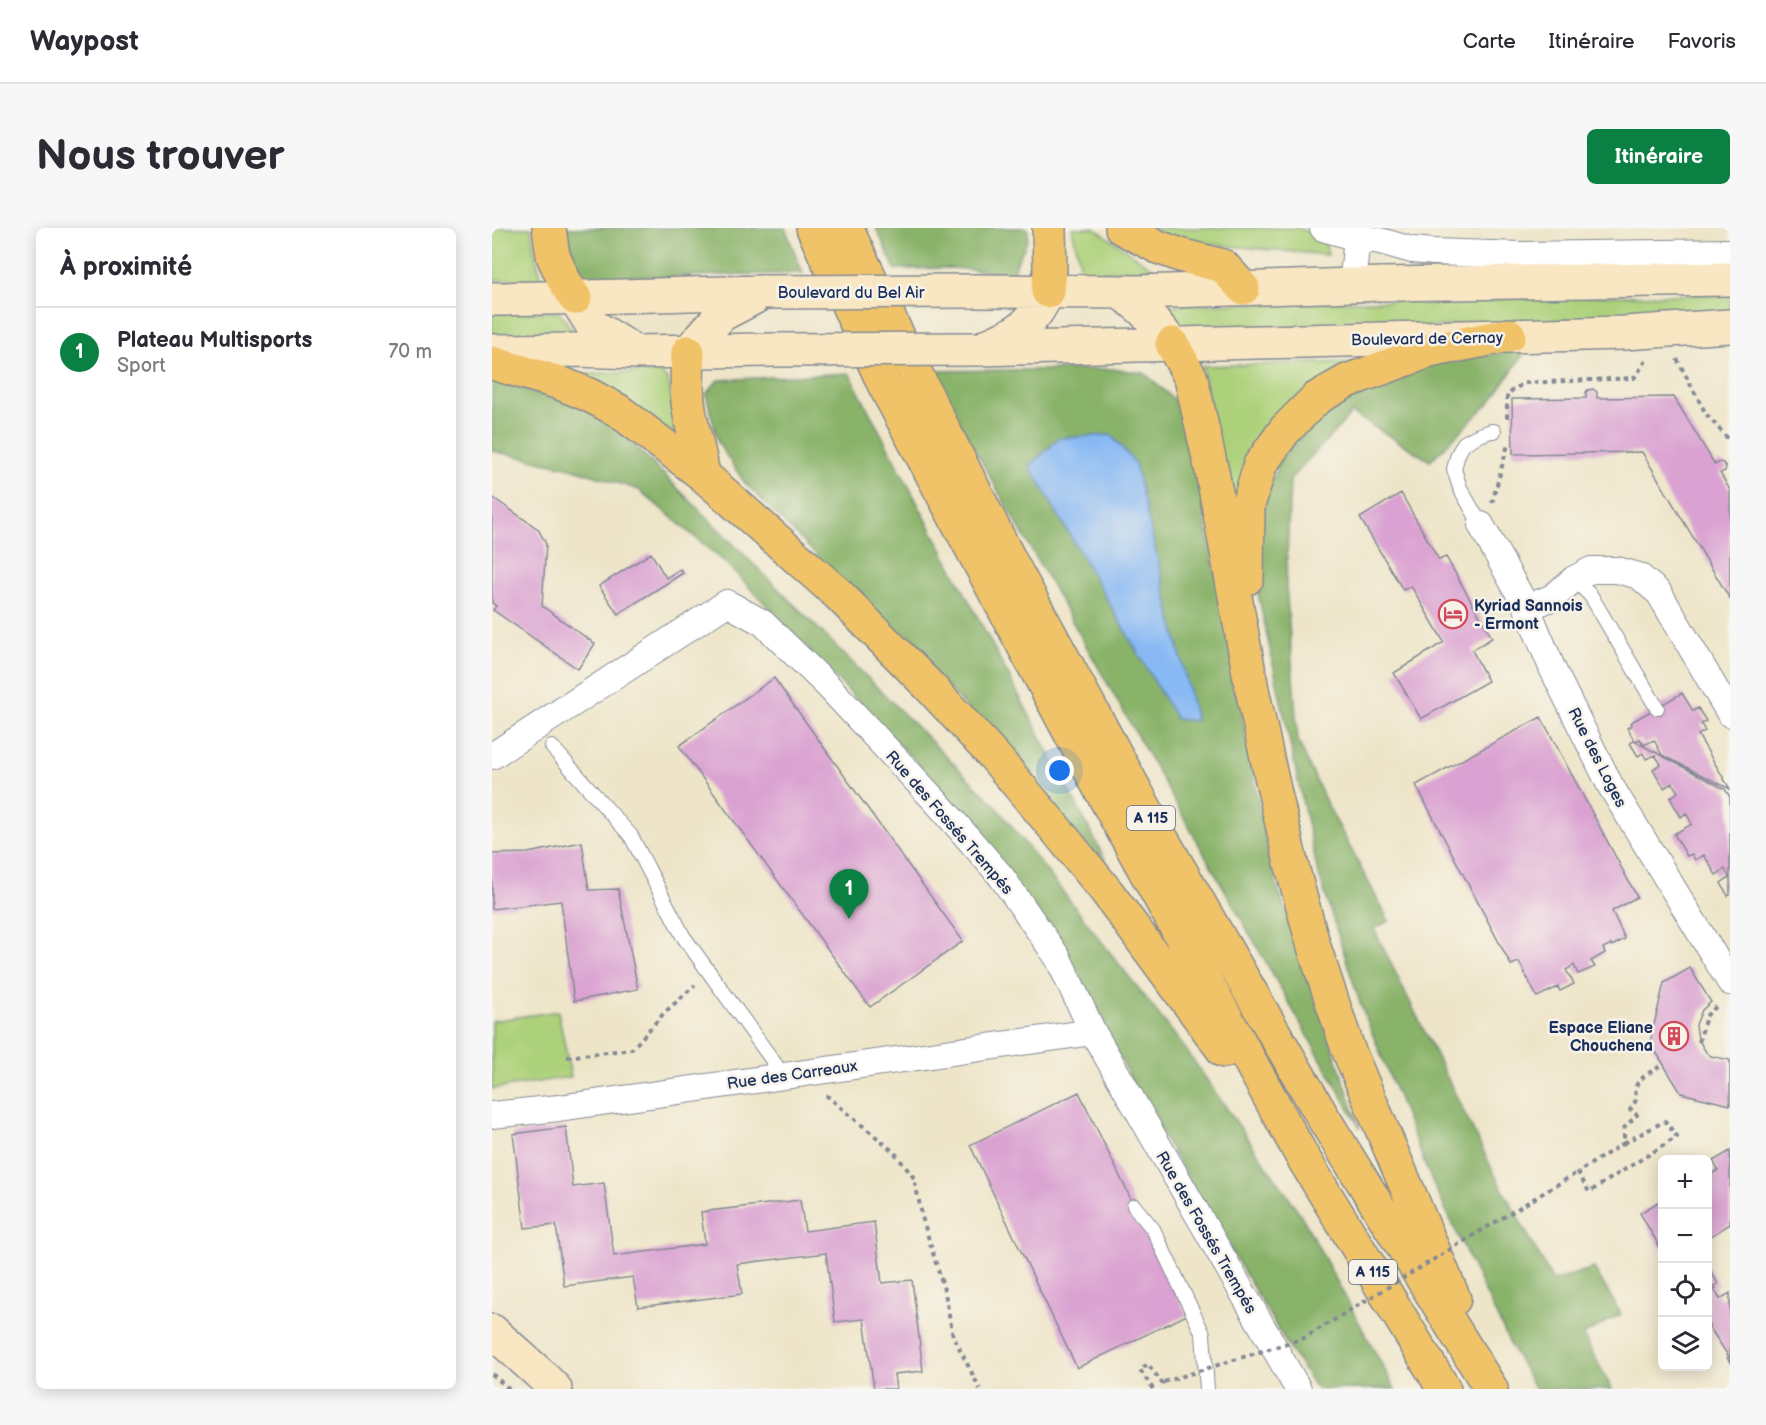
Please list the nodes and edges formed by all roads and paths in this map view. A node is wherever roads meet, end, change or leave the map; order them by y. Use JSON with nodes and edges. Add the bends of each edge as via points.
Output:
{"nodes":[{"id":1,"x":549,"y":228,"type":"edge"},
{"id":2,"x":813,"y":228,"type":"edge"},
{"id":3,"x":846,"y":228,"type":"edge"},
{"id":4,"x":1049,"y":228,"type":"edge"},
{"id":5,"x":1122,"y":228,"type":"edge"},
{"id":6,"x":1323,"y":228,"type":"edge"},
{"id":7,"x":1357,"y":237,"type":"junction"},
{"id":8,"x":1730,"y":252,"type":"edge"},
{"id":9,"x":1730,"y":279,"type":"edge"},
{"id":10,"x":1352,"y":286,"type":"junction"},
{"id":11,"x":1243,"y":288,"type":"junction"},
{"id":12,"x":1048,"y":291,"type":"junction"},
{"id":13,"x":764,"y":292,"type":"junction"},
{"id":14,"x":1119,"y":292,"type":"junction"},
{"id":15,"x":492,"y":298,"type":"edge"},
{"id":16,"x":575,"y":298,"type":"junction"},
{"id":17,"x":1730,"y":326,"type":"edge"},
{"id":18,"x":1509,"y":335,"type":"junction"},
{"id":19,"x":1657,"y":343,"type":"junction"},
{"id":20,"x":1172,"y":344,"type":"junction"},
{"id":21,"x":999,"y":345,"type":"junction"},
{"id":22,"x":492,"y":351,"type":"edge"},
{"id":23,"x":635,"y":352,"type":"junction"},
{"id":24,"x":688,"y":352,"type":"junction"},
{"id":25,"x":492,"y":363,"type":"edge"},
{"id":26,"x":1507,"y":422,"type":"dead end"},
{"id":27,"x":1501,"y":432,"type":"joint"},
{"id":28,"x":1730,"y":441,"type":"edge"},
{"id":29,"x":703,"y":475,"type":"junction"},
{"id":30,"x":1481,"y":525,"type":"junction"},
{"id":31,"x":1574,"y":579,"type":"junction"},
{"id":32,"x":1527,"y":608,"type":"junction"},
{"id":33,"x":1248,"y":660,"type":"junction"},
{"id":34,"x":1656,"y":708,"type":"dead end"},
{"id":35,"x":1730,"y":714,"type":"edge"},
{"id":36,"x":552,"y":747,"type":"dead end"},
{"id":37,"x":492,"y":756,"type":"edge"},
{"id":38,"x":709,"y":972,"type":"junction"},
{"id":39,"x":1727,"y":991,"type":"edge"},
{"id":40,"x":1093,"y":1032,"type":"junction"},
{"id":41,"x":1699,"y":1041,"type":"dead end"},
{"id":42,"x":567,"y":1057,"type":"dead end"},
{"id":43,"x":1664,"y":1064,"type":"dead end"},
{"id":44,"x":790,"y":1074,"type":"junction"},
{"id":45,"x":492,"y":1116,"type":"edge"},
{"id":46,"x":1624,"y":1143,"type":"junction"},
{"id":47,"x":1302,"y":1156,"type":"junction"},
{"id":48,"x":1578,"y":1172,"type":"junction"},
{"id":49,"x":1134,"y":1206,"type":"dead end"},
{"id":50,"x":492,"y":1331,"type":"edge"},
{"id":51,"x":492,"y":1374,"type":"edge"},
{"id":52,"x":1163,"y":1382,"type":"junction"},
{"id":53,"x":509,"y":1389,"type":"edge"},
{"id":54,"x":555,"y":1389,"type":"edge"},
{"id":55,"x":980,"y":1389,"type":"edge"},
{"id":56,"x":1153,"y":1389,"type":"edge"},
{"id":57,"x":1158,"y":1389,"type":"edge"},
{"id":58,"x":1207,"y":1389,"type":"edge"},
{"id":59,"x":1298,"y":1389,"type":"edge"},
{"id":60,"x":1444,"y":1389,"type":"edge"},
{"id":61,"x":1491,"y":1389,"type":"edge"}],
"edges":[{"from":1,"to":16,"type":"highway","via":[[553,256]]},
{"from":2,"to":47,"type":"highway","number":"A 115","via":[[884,384],[948,506]]},
{"from":3,"to":61,"type":"highway","number":"A 115","via":[[1009,559],[1159,834],[1324,1119]]},
{"from":4,"to":12,"type":"highway"},
{"from":5,"to":11,"type":"highway","via":[[1166,250],[1223,266]]},
{"from":6,"to":7,"type":"street"},
{"from":7,"to":8,"type":"street","via":[[1434,252]]},
{"from":7,"to":10,"type":"street"},
{"from":9,"to":10,"type":"main road"},
{"from":10,"to":11,"type":"main road"},
{"from":11,"to":14,"type":"main road","name":"Boulevard du Bel Air"},
{"from":12,"to":13,"type":"main road","name":"Boulevard du Bel Air","bridge":true},
{"from":12,"to":14,"type":"main road","name":"Boulevard du Bel Air"},
{"from":12,"to":21,"type":"main road","via":[[1035,317]]},
{"from":13,"to":16,"type":"main road","name":"Boulevard du Bel Air"},
{"from":13,"to":24,"type":"main road","via":[[721,315]]},
{"from":14,"to":20,"type":"main road","via":[[1150,315]]},
{"from":15,"to":16,"type":"main road","name":"Boulevard du Bel Air"},
{"from":16,"to":23,"type":"main road","via":[[592,324]]},
{"from":17,"to":19,"type":"main road","name":"Boulevard de Cernay"},
{"from":18,"to":19,"type":"main road","name":"Boulevard de Cernay","via":[[1624,333]]},
{"from":18,"to":20,"type":"main road","name":"Boulevard de Cernay"},
{"from":18,"to":33,"type":"highway","via":[[1429,351],[1347,381],[1317,398],[1284,430],[1260,465],[1248,506]]},
{"from":19,"to":26,"type":"path","via":[[1634,378],[1524,383],[1507,394]]},
{"from":19,"to":28,"type":"path","via":[[1685,375],[1706,414]]},
{"from":20,"to":21,"type":"main road","name":"Boulevard de Cernay","via":[[1067,348]]},
{"from":20,"to":33,"type":"highway","via":[[1191,378]]},
{"from":21,"to":24,"type":"main road","bridge":true},
{"from":22,"to":23,"type":"main road"},
{"from":23,"to":24,"type":"main road"},
{"from":24,"to":29,"type":"highway","via":[[689,409]]},
{"from":25,"to":29,"type":"highway","via":[[590,395],[619,411]]},
{"from":27,"to":30,"type":"path","via":[[1508,445],[1492,505]]},
{"from":27,"to":30,"type":"lane","via":[[1491,431],[1464,444],[1454,469]]},
{"from":29,"to":47,"type":"highway","via":[[838,594],[994,756],[1107,892]]},
{"from":30,"to":32,"type":"street","name":"Rue des Loges"},
{"from":31,"to":32,"type":"street","via":[[1553,597]]},
{"from":31,"to":34,"type":"lane","via":[[1591,596]]},
{"from":31,"to":35,"type":"street","via":[[1591,570],[1617,570],[1639,576],[1659,593]]},
{"from":32,"to":39,"type":"street","name":"Rue des Loges","via":[[1610,785]]},
{"from":33,"to":61,"type":"highway","via":[[1290,863],[1321,970],[1348,1048]]},
{"from":36,"to":38,"type":"lane","via":[[631,836],[683,936]]},
{"from":37,"to":40,"type":"street","name":"Rue des Fossés Trempés","via":[[727,603],[763,623],[828,686],[993,867],[1058,958]]},
{"from":38,"to":42,"type":"path","via":[[632,1048]]},
{"from":38,"to":44,"type":"lane"},
{"from":39,"to":41,"type":"path","via":[[1706,1016]]},
{"from":40,"to":44,"type":"street","name":"Rue des Carreaux"},
{"from":40,"to":59,"type":"street","name":"Rue des Fossés Trempés"},
{"from":43,"to":46,"type":"path","via":[[1636,1086],[1637,1100],[1630,1110],[1637,1115],[1624,1128]]},
{"from":44,"to":45,"type":"street","name":"Rue des Carreaux"},
{"from":44,"to":55,"type":"path","via":[[828,1096],[894,1152],[914,1178],[953,1336]]},
{"from":46,"to":48,"type":"path"},
{"from":46,"to":48,"type":"path","via":[[1665,1121],[1677,1137],[1590,1192]]},
{"from":47,"to":60,"type":"highway","number":"A 115"},
{"from":48,"to":52,"type":"path","bridge":true,"via":[[1304,1338]]},
{"from":49,"to":58,"type":"lane","via":[[1153,1229],[1203,1334]]},
{"from":50,"to":54,"type":"main road"},
{"from":51,"to":53,"type":"path"},
{"from":52,"to":56,"type":"path","via":[[1148,1364],[1140,1370]]},
{"from":52,"to":57,"type":"path"}]}
